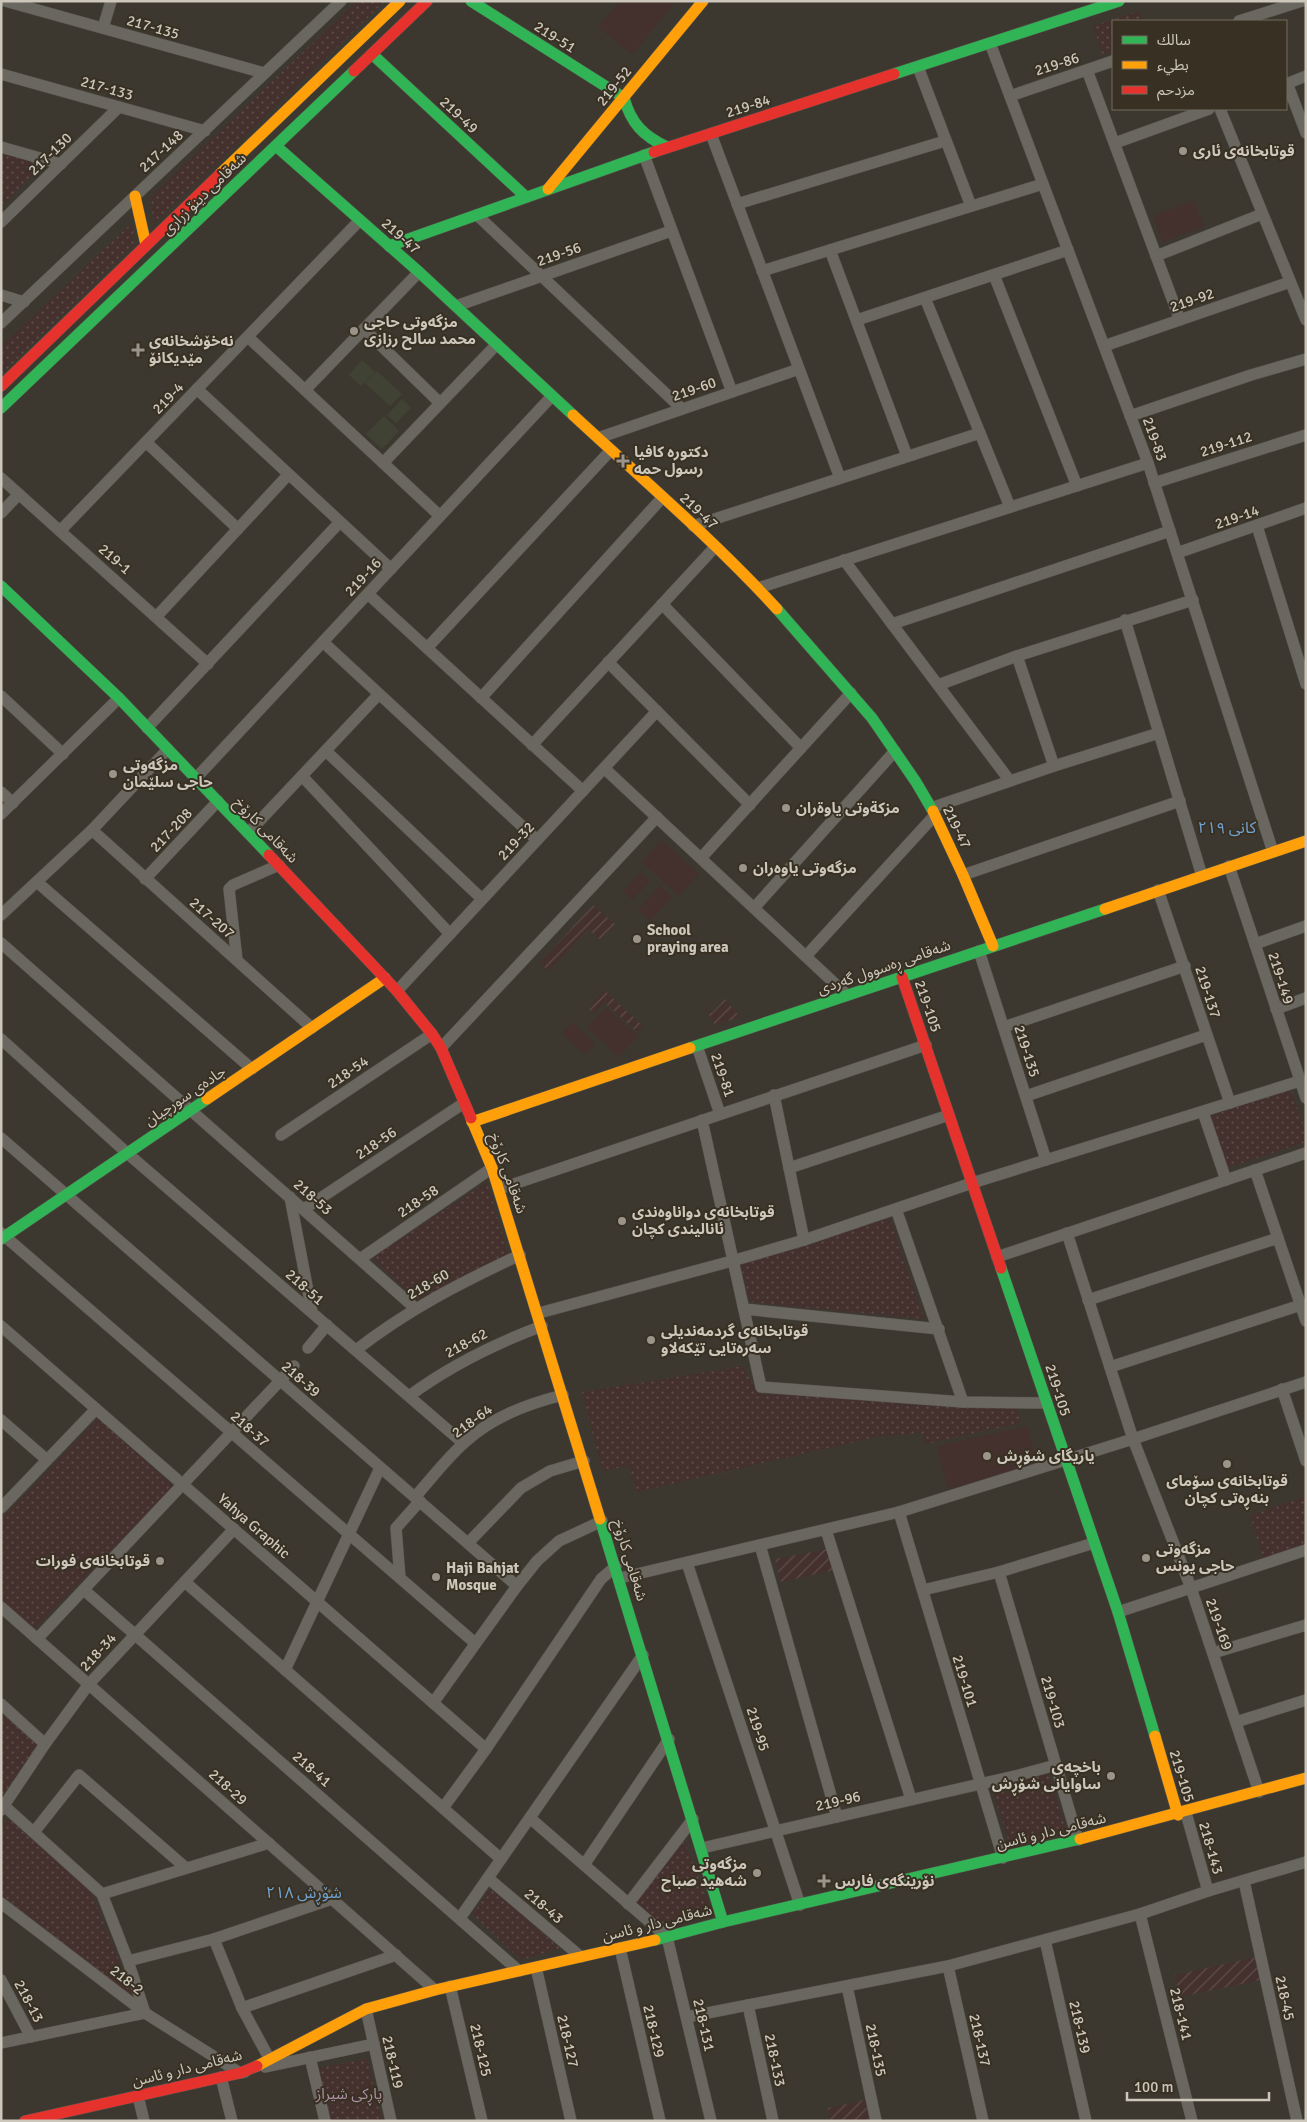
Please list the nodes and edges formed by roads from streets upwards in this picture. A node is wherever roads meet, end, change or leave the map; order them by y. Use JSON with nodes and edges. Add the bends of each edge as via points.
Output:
{"nodes":[{"id":1,"x":5,"y":1,"type":"edge"},
{"id":2,"x":111,"y":1,"type":"edge"},
{"id":3,"x":341,"y":1,"type":"edge"},
{"id":4,"x":400,"y":1,"type":"edge"},
{"id":5,"x":427,"y":1,"type":"edge"},
{"id":6,"x":471,"y":1,"type":"edge"},
{"id":7,"x":703,"y":1,"type":"edge"},
{"id":8,"x":1120,"y":1,"type":"edge"},
{"id":9,"x":1302,"y":1,"type":"edge"},
{"id":10,"x":1242,"y":20,"type":"edge"},
{"id":11,"x":103,"y":28,"type":"junction"},
{"id":12,"x":990,"y":43,"type":"junction"},
{"id":13,"x":372,"y":54,"type":"junction"},
{"id":14,"x":1112,"y":62,"type":"edge"},
{"id":15,"x":918,"y":67,"type":"junction"},
{"id":16,"x":1087,"y":70,"type":"junction"},
{"id":17,"x":264,"y":73,"type":"junction"},
{"id":18,"x":1,"y":74,"type":"edge"},
{"id":19,"x":1306,"y":76,"type":"edge"},
{"id":20,"x":1287,"y":83,"type":"edge"},
{"id":21,"x":1287,"y":86,"type":"edge"},
{"id":22,"x":1010,"y":96,"type":"junction"},
{"id":23,"x":624,"y":98,"type":"junction"},
{"id":24,"x":119,"y":107,"type":"junction"},
{"id":25,"x":1206,"y":110,"type":"edge"},
{"id":26,"x":1220,"y":110,"type":"edge"},
{"id":27,"x":205,"y":131,"type":"junction"},
{"id":28,"x":1306,"y":133,"type":"edge"},
{"id":29,"x":710,"y":134,"type":"junction"},
{"id":30,"x":945,"y":141,"type":"junction"},
{"id":31,"x":1114,"y":143,"type":"junction"},
{"id":32,"x":276,"y":146,"type":"junction"},
{"id":33,"x":1,"y":147,"type":"edge"},
{"id":34,"x":667,"y":147,"type":"junction"},
{"id":35,"x":644,"y":155,"type":"junction"},
{"id":36,"x":62,"y":164,"type":"junction"},
{"id":37,"x":1043,"y":184,"type":"junction"},
{"id":38,"x":548,"y":189,"type":"junction"},
{"id":39,"x":135,"y":196,"type":"junction"},
{"id":40,"x":526,"y":197,"type":"junction"},
{"id":41,"x":737,"y":204,"type":"junction"},
{"id":42,"x":971,"y":206,"type":"junction"},
{"id":43,"x":1262,"y":214,"type":"junction"},
{"id":44,"x":477,"y":215,"type":"junction"},
{"id":45,"x":360,"y":220,"type":"junction"},
{"id":46,"x":1,"y":222,"type":"edge"},
{"id":47,"x":671,"y":231,"type":"junction"},
{"id":48,"x":146,"y":245,"type":"junction"},
{"id":49,"x":389,"y":246,"type":"junction"},
{"id":50,"x":830,"y":250,"type":"junction"},
{"id":51,"x":1068,"y":250,"type":"junction"},
{"id":52,"x":1156,"y":256,"type":"junction"},
{"id":53,"x":762,"y":271,"type":"junction"},
{"id":54,"x":419,"y":272,"type":"junction"},
{"id":55,"x":994,"y":275,"type":"junction"},
{"id":56,"x":542,"y":276,"type":"junction"},
{"id":57,"x":1290,"y":282,"type":"junction"},
{"id":58,"x":1,"y":294,"type":"edge"},
{"id":59,"x":925,"y":298,"type":"junction"},
{"id":60,"x":24,"y":302,"type":"junction"},
{"id":61,"x":456,"y":306,"type":"junction"},
{"id":62,"x":856,"y":320,"type":"junction"},
{"id":63,"x":1180,"y":320,"type":"junction"},
{"id":64,"x":1306,"y":320,"type":"edge"},
{"id":65,"x":1,"y":323,"type":"edge"},
{"id":66,"x":364,"y":329,"type":"junction"},
{"id":67,"x":248,"y":337,"type":"junction"},
{"id":68,"x":497,"y":344,"type":"junction"},
{"id":69,"x":1104,"y":346,"type":"junction"},
{"id":70,"x":1306,"y":359,"type":"edge"},
{"id":71,"x":799,"y":369,"type":"junction"},
{"id":72,"x":1,"y":386,"type":"edge"},
{"id":73,"x":197,"y":389,"type":"junction"},
{"id":74,"x":305,"y":390,"type":"junction"},
{"id":75,"x":732,"y":392,"type":"junction"},
{"id":76,"x":552,"y":396,"type":"junction"},
{"id":77,"x":440,"y":403,"type":"junction"},
{"id":78,"x":1,"y":408,"type":"edge"},
{"id":79,"x":682,"y":409,"type":"junction"},
{"id":80,"x":1130,"y":416,"type":"junction"},
{"id":81,"x":980,"y":433,"type":"junction"},
{"id":82,"x":1306,"y":434,"type":"edge"},
{"id":83,"x":598,"y":438,"type":"junction"},
{"id":84,"x":146,"y":442,"type":"junction"},
{"id":85,"x":611,"y":450,"type":"junction"},
{"id":86,"x":908,"y":456,"type":"junction"},
{"id":87,"x":383,"y":463,"type":"junction"},
{"id":88,"x":1148,"y":463,"type":"junction"},
{"id":89,"x":288,"y":475,"type":"junction"},
{"id":90,"x":1,"y":478,"type":"edge"},
{"id":91,"x":840,"y":478,"type":"junction"},
{"id":92,"x":1154,"y":483,"type":"junction"},
{"id":93,"x":1077,"y":486,"type":"junction"},
{"id":94,"x":19,"y":494,"type":"junction"},
{"id":95,"x":662,"y":498,"type":"junction"},
{"id":96,"x":1010,"y":507,"type":"junction"},
{"id":97,"x":1306,"y":508,"type":"edge"},
{"id":98,"x":1,"y":513,"type":"edge"},
{"id":99,"x":440,"y":516,"type":"junction"},
{"id":100,"x":339,"y":523,"type":"junction"},
{"id":101,"x":693,"y":526,"type":"junction"},
{"id":102,"x":1257,"y":526,"type":"junction"},
{"id":103,"x":238,"y":528,"type":"junction"},
{"id":104,"x":60,"y":531,"type":"junction"},
{"id":105,"x":1170,"y":531,"type":"junction"},
{"id":106,"x":715,"y":547,"type":"junction"},
{"id":107,"x":1178,"y":553,"type":"junction"},
{"id":108,"x":844,"y":560,"type":"junction"},
{"id":109,"x":391,"y":569,"type":"junction"},
{"id":110,"x":1,"y":586,"type":"edge"},
{"id":111,"x":758,"y":588,"type":"junction"},
{"id":112,"x":368,"y":594,"type":"junction"},
{"id":113,"x":1193,"y":600,"type":"junction"},
{"id":114,"x":662,"y":604,"type":"junction"},
{"id":115,"x":157,"y":616,"type":"junction"},
{"id":116,"x":1125,"y":620,"type":"junction"},
{"id":117,"x":892,"y":624,"type":"junction"},
{"id":118,"x":323,"y":642,"type":"junction"},
{"id":119,"x":427,"y":648,"type":"junction"},
{"id":120,"x":1017,"y":656,"type":"junction"},
{"id":121,"x":608,"y":662,"type":"junction"},
{"id":122,"x":208,"y":664,"type":"junction"},
{"id":123,"x":1306,"y":684,"type":"edge"},
{"id":124,"x":938,"y":685,"type":"junction"},
{"id":125,"x":851,"y":693,"type":"junction"},
{"id":126,"x":379,"y":694,"type":"junction"},
{"id":127,"x":1,"y":696,"type":"edge"},
{"id":128,"x":119,"y":698,"type":"junction"},
{"id":129,"x":481,"y":698,"type":"junction"},
{"id":130,"x":657,"y":711,"type":"junction"},
{"id":131,"x":147,"y":728,"type":"junction"},
{"id":132,"x":1159,"y":733,"type":"junction"},
{"id":133,"x":532,"y":745,"type":"junction"},
{"id":134,"x":800,"y":748,"type":"junction"},
{"id":135,"x":168,"y":749,"type":"junction"},
{"id":136,"x":326,"y":751,"type":"junction"},
{"id":137,"x":895,"y":751,"type":"junction"},
{"id":138,"x":63,"y":754,"type":"junction"},
{"id":139,"x":1054,"y":766,"type":"junction"},
{"id":140,"x":604,"y":768,"type":"junction"},
{"id":141,"x":302,"y":776,"type":"junction"},
{"id":142,"x":196,"y":778,"type":"junction"},
{"id":143,"x":1010,"y":780,"type":"junction"},
{"id":144,"x":583,"y":790,"type":"junction"},
{"id":145,"x":1,"y":792,"type":"edge"},
{"id":146,"x":1180,"y":801,"type":"junction"},
{"id":147,"x":218,"y":802,"type":"junction"},
{"id":148,"x":13,"y":803,"type":"junction"},
{"id":149,"x":750,"y":804,"type":"junction"},
{"id":150,"x":933,"y":812,"type":"junction"},
{"id":151,"x":1,"y":814,"type":"edge"},
{"id":152,"x":657,"y":817,"type":"junction"},
{"id":153,"x":92,"y":830,"type":"junction"},
{"id":154,"x":248,"y":833,"type":"junction"},
{"id":155,"x":537,"y":840,"type":"junction"},
{"id":156,"x":1306,"y":840,"type":"edge"},
{"id":157,"x":1273,"y":852,"type":"junction"},
{"id":158,"x":701,"y":858,"type":"junction"},
{"id":159,"x":279,"y":865,"type":"junction"},
{"id":160,"x":1229,"y":866,"type":"junction"},
{"id":161,"x":963,"y":875,"type":"junction"},
{"id":162,"x":1202,"y":876,"type":"junction"},
{"id":163,"x":145,"y":879,"type":"junction"},
{"id":164,"x":37,"y":882,"type":"junction"},
{"id":165,"x":1158,"y":890,"type":"junction"},
{"id":166,"x":482,"y":899,"type":"junction"},
{"id":167,"x":754,"y":908,"type":"junction"},
{"id":168,"x":1,"y":915,"type":"edge"},
{"id":169,"x":1306,"y":926,"type":"edge"},
{"id":170,"x":450,"y":934,"type":"junction"},
{"id":171,"x":1,"y":943,"type":"edge"},
{"id":172,"x":1254,"y":944,"type":"junction"},
{"id":173,"x":992,"y":946,"type":"junction"},
{"id":174,"x":979,"y":951,"type":"junction"},
{"id":175,"x":806,"y":956,"type":"junction"},
{"id":176,"x":237,"y":960,"type":"junction"},
{"id":177,"x":1185,"y":966,"type":"junction"},
{"id":178,"x":902,"y":977,"type":"junction"},
{"id":179,"x":385,"y":978,"type":"junction"},
{"id":180,"x":397,"y":991,"type":"junction"},
{"id":181,"x":847,"y":995,"type":"junction"},
{"id":182,"x":1306,"y":998,"type":"edge"},
{"id":183,"x":1276,"y":1009,"type":"junction"},
{"id":184,"x":1004,"y":1027,"type":"junction"},
{"id":185,"x":312,"y":1028,"type":"junction"},
{"id":186,"x":432,"y":1034,"type":"junction"},
{"id":187,"x":1206,"y":1035,"type":"junction"},
{"id":188,"x":1,"y":1039,"type":"edge"},
{"id":189,"x":926,"y":1045,"type":"junction"},
{"id":190,"x":697,"y":1046,"type":"junction"},
{"id":191,"x":441,"y":1048,"type":"junction"},
{"id":192,"x":252,"y":1068,"type":"junction"},
{"id":193,"x":1300,"y":1081,"type":"junction"},
{"id":194,"x":774,"y":1096,"type":"junction"},
{"id":195,"x":1026,"y":1096,"type":"junction"},
{"id":196,"x":1306,"y":1098,"type":"edge"},
{"id":197,"x":464,"y":1103,"type":"junction"},
{"id":198,"x":1230,"y":1103,"type":"junction"},
{"id":199,"x":191,"y":1110,"type":"junction"},
{"id":200,"x":1203,"y":1112,"type":"junction"},
{"id":201,"x":720,"y":1114,"type":"junction"},
{"id":202,"x":949,"y":1115,"type":"junction"},
{"id":203,"x":702,"y":1120,"type":"junction"},
{"id":204,"x":472,"y":1122,"type":"junction"},
{"id":205,"x":281,"y":1135,"type":"dead end"},
{"id":206,"x":1,"y":1138,"type":"edge"},
{"id":207,"x":127,"y":1153,"type":"junction"},
{"id":208,"x":1306,"y":1153,"type":"edge"},
{"id":209,"x":1046,"y":1160,"type":"junction"},
{"id":210,"x":492,"y":1168,"type":"junction"},
{"id":211,"x":789,"y":1168,"type":"junction"},
{"id":212,"x":1255,"y":1170,"type":"junction"},
{"id":213,"x":1226,"y":1180,"type":"junction"},
{"id":214,"x":972,"y":1183,"type":"junction"},
{"id":215,"x":499,"y":1189,"type":"junction"},
{"id":216,"x":65,"y":1195,"type":"junction"},
{"id":217,"x":290,"y":1197,"type":"junction"},
{"id":218,"x":304,"y":1209,"type":"junction"},
{"id":219,"x":896,"y":1209,"type":"junction"},
{"id":220,"x":1066,"y":1233,"type":"junction"},
{"id":221,"x":2,"y":1236,"type":"edge"},
{"id":222,"x":1278,"y":1238,"type":"junction"},
{"id":223,"x":804,"y":1240,"type":"junction"},
{"id":224,"x":520,"y":1254,"type":"junction"},
{"id":225,"x":998,"y":1257,"type":"junction"},
{"id":226,"x":360,"y":1258,"type":"junction"},
{"id":227,"x":732,"y":1261,"type":"junction"},
{"id":228,"x":1088,"y":1300,"type":"junction"},
{"id":229,"x":1301,"y":1305,"type":"junction"},
{"id":230,"x":416,"y":1308,"type":"junction"},
{"id":231,"x":744,"y":1309,"type":"junction"},
{"id":232,"x":312,"y":1312,"type":"junction"},
{"id":233,"x":539,"y":1313,"type":"junction"},
{"id":234,"x":1306,"y":1321,"type":"edge"},
{"id":235,"x":327,"y":1325,"type":"junction"},
{"id":236,"x":1,"y":1326,"type":"edge"},
{"id":237,"x":542,"y":1326,"type":"junction"},
{"id":238,"x":938,"y":1328,"type":"junction"},
{"id":239,"x":308,"y":1348,"type":"dead end"},
{"id":240,"x":356,"y":1350,"type":"junction"},
{"id":241,"x":294,"y":1366,"type":"dead end"},
{"id":242,"x":1110,"y":1367,"type":"junction"},
{"id":243,"x":281,"y":1382,"type":"junction"},
{"id":244,"x":1306,"y":1382,"type":"edge"},
{"id":245,"x":1282,"y":1389,"type":"junction"},
{"id":246,"x":563,"y":1395,"type":"junction"},
{"id":247,"x":409,"y":1396,"type":"junction"},
{"id":248,"x":962,"y":1402,"type":"junction"},
{"id":249,"x":1047,"y":1403,"type":"junction"},
{"id":250,"x":96,"y":1408,"type":"junction"},
{"id":251,"x":1,"y":1420,"type":"edge"},
{"id":252,"x":232,"y":1433,"type":"junction"},
{"id":253,"x":1133,"y":1439,"type":"junction"},
{"id":254,"x":463,"y":1443,"type":"junction"},
{"id":255,"x":47,"y":1460,"type":"junction"},
{"id":256,"x":1066,"y":1460,"type":"junction"},
{"id":257,"x":1306,"y":1460,"type":"edge"},
{"id":258,"x":584,"y":1461,"type":"junction"},
{"id":259,"x":380,"y":1468,"type":"junction"},
{"id":260,"x":183,"y":1485,"type":"junction"},
{"id":261,"x":417,"y":1499,"type":"junction"},
{"id":262,"x":1,"y":1508,"type":"edge"},
{"id":263,"x":900,"y":1512,"type":"junction"},
{"id":264,"x":602,"y":1521,"type":"junction"},
{"id":265,"x":234,"y":1529,"type":"junction"},
{"id":266,"x":826,"y":1530,"type":"junction"},
{"id":267,"x":350,"y":1534,"type":"junction"},
{"id":268,"x":468,"y":1543,"type":"junction"},
{"id":269,"x":1094,"y":1543,"type":"junction"},
{"id":270,"x":760,"y":1545,"type":"junction"},
{"id":271,"x":1306,"y":1550,"type":"edge"},
{"id":272,"x":687,"y":1563,"type":"junction"},
{"id":273,"x":616,"y":1566,"type":"junction"},
{"id":274,"x":999,"y":1572,"type":"junction"},
{"id":275,"x":400,"y":1578,"type":"junction"},
{"id":276,"x":620,"y":1578,"type":"junction"},
{"id":277,"x":185,"y":1582,"type":"junction"},
{"id":278,"x":517,"y":1586,"type":"junction"},
{"id":279,"x":1191,"y":1588,"type":"junction"},
{"id":280,"x":84,"y":1590,"type":"junction"},
{"id":281,"x":923,"y":1590,"type":"junction"},
{"id":282,"x":317,"y":1602,"type":"junction"},
{"id":283,"x":1,"y":1607,"type":"edge"},
{"id":284,"x":1118,"y":1612,"type":"junction"},
{"id":285,"x":1306,"y":1625,"type":"edge"},
{"id":286,"x":135,"y":1634,"type":"junction"},
{"id":287,"x":38,"y":1639,"type":"junction"},
{"id":288,"x":476,"y":1643,"type":"junction"},
{"id":289,"x":1213,"y":1653,"type":"junction"},
{"id":290,"x":643,"y":1655,"type":"junction"},
{"id":291,"x":285,"y":1670,"type":"junction"},
{"id":292,"x":89,"y":1684,"type":"junction"},
{"id":293,"x":1306,"y":1700,"type":"edge"},
{"id":294,"x":433,"y":1702,"type":"junction"},
{"id":295,"x":1,"y":1704,"type":"edge"},
{"id":296,"x":1236,"y":1722,"type":"junction"},
{"id":297,"x":669,"y":1739,"type":"junction"},
{"id":298,"x":45,"y":1744,"type":"junction"},
{"id":299,"x":486,"y":1749,"type":"junction"},
{"id":300,"x":1056,"y":1765,"type":"junction"},
{"id":301,"x":1306,"y":1778,"type":"edge"},
{"id":302,"x":980,"y":1783,"type":"junction"},
{"id":303,"x":1260,"y":1792,"type":"junction"},
{"id":304,"x":912,"y":1799,"type":"junction"},
{"id":305,"x":2,"y":1806,"type":"edge"},
{"id":306,"x":444,"y":1808,"type":"junction"},
{"id":307,"x":1182,"y":1814,"type":"junction"},
{"id":308,"x":838,"y":1817,"type":"junction"},
{"id":309,"x":530,"y":1818,"type":"junction"},
{"id":310,"x":693,"y":1819,"type":"junction"},
{"id":311,"x":776,"y":1831,"type":"junction"},
{"id":312,"x":34,"y":1832,"type":"junction"},
{"id":313,"x":1078,"y":1840,"type":"junction"},
{"id":314,"x":269,"y":1844,"type":"junction"},
{"id":315,"x":702,"y":1848,"type":"junction"},
{"id":316,"x":1002,"y":1858,"type":"junction"},
{"id":317,"x":502,"y":1859,"type":"junction"},
{"id":318,"x":1306,"y":1862,"type":"edge"},
{"id":319,"x":584,"y":1865,"type":"junction"},
{"id":320,"x":186,"y":1868,"type":"junction"},
{"id":321,"x":488,"y":1878,"type":"junction"},
{"id":322,"x":1244,"y":1881,"type":"junction"},
{"id":323,"x":1208,"y":1891,"type":"junction"},
{"id":324,"x":102,"y":1894,"type":"junction"},
{"id":325,"x":332,"y":1899,"type":"junction"},
{"id":326,"x":1,"y":1903,"type":"edge"},
{"id":327,"x":628,"y":1904,"type":"junction"},
{"id":328,"x":800,"y":1905,"type":"junction"},
{"id":329,"x":1140,"y":1914,"type":"junction"},
{"id":330,"x":460,"y":1918,"type":"junction"},
{"id":331,"x":723,"y":1922,"type":"junction"},
{"id":332,"x":667,"y":1937,"type":"junction"},
{"id":333,"x":214,"y":1939,"type":"junction"},
{"id":334,"x":1045,"y":1940,"type":"junction"},
{"id":335,"x":620,"y":1948,"type":"junction"},
{"id":336,"x":396,"y":1955,"type":"junction"},
{"id":337,"x":581,"y":1957,"type":"junction"},
{"id":338,"x":128,"y":1961,"type":"junction"},
{"id":339,"x":948,"y":1966,"type":"junction"},
{"id":340,"x":536,"y":1967,"type":"junction"},
{"id":341,"x":519,"y":1971,"type":"junction"},
{"id":342,"x":1,"y":1980,"type":"edge"},
{"id":343,"x":450,"y":1986,"type":"junction"},
{"id":344,"x":846,"y":1986,"type":"junction"},
{"id":345,"x":436,"y":1990,"type":"junction"},
{"id":346,"x":748,"y":2006,"type":"junction"},
{"id":347,"x":242,"y":2008,"type":"junction"},
{"id":348,"x":366,"y":2009,"type":"junction"},
{"id":349,"x":145,"y":2013,"type":"junction"},
{"id":350,"x":687,"y":2017,"type":"junction"},
{"id":351,"x":31,"y":2037,"type":"junction"},
{"id":352,"x":1,"y":2043,"type":"edge"},
{"id":353,"x":374,"y":2044,"type":"junction"},
{"id":354,"x":310,"y":2057,"type":"junction"},
{"id":355,"x":270,"y":2060,"type":"junction"},
{"id":356,"x":240,"y":2073,"type":"junction"},
{"id":357,"x":221,"y":2077,"type":"junction"},
{"id":358,"x":138,"y":2096,"type":"junction"},
{"id":359,"x":56,"y":2117,"type":"edge"},
{"id":360,"x":25,"y":2121,"type":"edge"},
{"id":361,"x":144,"y":2121,"type":"edge"},
{"id":362,"x":232,"y":2121,"type":"edge"},
{"id":363,"x":325,"y":2121,"type":"edge"},
{"id":364,"x":391,"y":2121,"type":"edge"},
{"id":365,"x":482,"y":2121,"type":"edge"},
{"id":366,"x":571,"y":2121,"type":"edge"},
{"id":367,"x":660,"y":2121,"type":"edge"},
{"id":368,"x":711,"y":2121,"type":"edge"},
{"id":369,"x":772,"y":2121,"type":"edge"},
{"id":370,"x":876,"y":2121,"type":"edge"},
{"id":371,"x":983,"y":2121,"type":"edge"},
{"id":372,"x":1086,"y":2121,"type":"edge"},
{"id":373,"x":1192,"y":2121,"type":"edge"},
{"id":374,"x":1297,"y":2121,"type":"edge"}],
"edges":[{"from":1,"to":11,"type":"street","name":"217-135"},
{"from":2,"to":11,"type":"street"},
{"from":3,"to":17,"type":"street","name":"217-148"},
{"from":4,"to":48,"type":"street","name":"شەقامی دینۆ زراری"},
{"from":5,"to":13,"type":"street","name":"شەقامی دینۆ زراری"},
{"from":6,"to":23,"type":"street","name":"219-51"},
{"from":7,"to":23,"type":"street","name":"219-52"},
{"from":8,"to":12,"type":"street","name":"219-84"},
{"from":9,"to":10,"type":"street"},
{"from":11,"to":17,"type":"street","name":"217-135"},
{"from":12,"to":15,"type":"street","name":"219-84"},
{"from":12,"to":22,"type":"street","name":"219-83"},
{"from":13,"to":32,"type":"street","name":"شەقامی دینۆ زراری"},
{"from":13,"to":40,"type":"street","name":"219-49"},
{"from":14,"to":16,"type":"street","name":"219-86"},
{"from":15,"to":29,"type":"street","name":"219-84"},
{"from":15,"to":30,"type":"street"},
{"from":16,"to":22,"type":"street","name":"219-86"},
{"from":16,"to":31,"type":"street"},
{"from":17,"to":27,"type":"street","name":"217-148"},
{"from":18,"to":24,"type":"street","name":"217-133"},
{"from":19,"to":20,"type":"street"},
{"from":21,"to":28,"type":"street"},
{"from":22,"to":37,"type":"street","name":"219-83"},
{"from":23,"to":34,"type":"street","via":[[627,111],[641,133]]},
{"from":23,"to":38,"type":"street","name":"219-52"},
{"from":24,"to":27,"type":"street","name":"217-133"},
{"from":24,"to":36,"type":"street","name":"217-130"},
{"from":25,"to":31,"type":"street"},
{"from":26,"to":43,"type":"street"},
{"from":27,"to":39,"type":"street","name":"217-148"},
{"from":29,"to":34,"type":"street","name":"219-84"},
{"from":29,"to":41,"type":"street"},
{"from":30,"to":41,"type":"street"},
{"from":30,"to":42,"type":"street"},
{"from":31,"to":52,"type":"street"},
{"from":32,"to":45,"type":"street","name":"219-47"},
{"from":32,"to":78,"type":"street","name":"شەقامی دینۆ زراری"},
{"from":33,"to":36,"type":"street"},
{"from":34,"to":35,"type":"street","name":"219-84"},
{"from":35,"to":38,"type":"street","name":"219-84"},
{"from":35,"to":47,"type":"street"},
{"from":36,"to":46,"type":"street","name":"217-130"},
{"from":37,"to":42,"type":"street"},
{"from":37,"to":51,"type":"street","name":"219-83"},
{"from":38,"to":40,"type":"street","name":"219-84"},
{"from":39,"to":48,"type":"street"},
{"from":39,"to":60,"type":"street","name":"217-148"},
{"from":40,"to":44,"type":"street","name":"219-84"},
{"from":41,"to":53,"type":"street"},
{"from":42,"to":50,"type":"street"},
{"from":43,"to":52,"type":"street"},
{"from":43,"to":57,"type":"street"},
{"from":44,"to":49,"type":"street","name":"219-84"},
{"from":44,"to":56,"type":"street"},
{"from":45,"to":49,"type":"street","name":"219-47"},
{"from":45,"to":67,"type":"street","name":"219-4"},
{"from":47,"to":56,"type":"street","name":"219-56"},
{"from":47,"to":75,"type":"street"},
{"from":48,"to":72,"type":"street","name":"شەقامی دینۆ زراری"},
{"from":49,"to":54,"type":"street","name":"219-47"},
{"from":50,"to":53,"type":"street"},
{"from":50,"to":62,"type":"street"},
{"from":51,"to":55,"type":"street"},
{"from":51,"to":69,"type":"street","name":"219-83"},
{"from":52,"to":63,"type":"street"},
{"from":53,"to":71,"type":"street"},
{"from":54,"to":61,"type":"street","name":"219-47"},
{"from":54,"to":66,"type":"street"},
{"from":55,"to":59,"type":"street"},
{"from":55,"to":93,"type":"street"},
{"from":56,"to":61,"type":"street","name":"219-56"},
{"from":56,"to":79,"type":"street"},
{"from":57,"to":63,"type":"street","name":"219-92"},
{"from":57,"to":64,"type":"street"},
{"from":58,"to":60,"type":"street"},
{"from":59,"to":62,"type":"street"},
{"from":59,"to":81,"type":"street"},
{"from":60,"to":65,"type":"street","name":"217-148"},
{"from":61,"to":68,"type":"street","name":"219-47"},
{"from":62,"to":86,"type":"street"},
{"from":63,"to":69,"type":"street","name":"219-92"},
{"from":66,"to":74,"type":"street"},
{"from":66,"to":77,"type":"street"},
{"from":67,"to":73,"type":"street","name":"219-4"},
{"from":67,"to":74,"type":"street"},
{"from":68,"to":76,"type":"street","name":"219-47"},
{"from":68,"to":77,"type":"street"},
{"from":69,"to":80,"type":"street","name":"219-83"},
{"from":70,"to":80,"type":"street"},
{"from":71,"to":75,"type":"street","name":"219-60"},
{"from":71,"to":91,"type":"street"},
{"from":73,"to":84,"type":"street","name":"219-4"},
{"from":73,"to":89,"type":"street"},
{"from":74,"to":87,"type":"street"},
{"from":75,"to":79,"type":"street","name":"219-60"},
{"from":76,"to":83,"type":"street","name":"219-47"},
{"from":76,"to":99,"type":"street","name":"219-16"},
{"from":77,"to":87,"type":"street"},
{"from":79,"to":83,"type":"street","name":"219-60"},
{"from":80,"to":88,"type":"street","name":"219-83"},
{"from":81,"to":86,"type":"street"},
{"from":81,"to":96,"type":"street"},
{"from":82,"to":92,"type":"street","name":"219-112"},
{"from":83,"to":85,"type":"street","name":"219-47"},
{"from":84,"to":103,"type":"street"},
{"from":84,"to":104,"type":"street","name":"219-4"},
{"from":85,"to":95,"type":"street","name":"219-47"},
{"from":85,"to":119,"type":"street"},
{"from":86,"to":91,"type":"street"},
{"from":87,"to":99,"type":"street"},
{"from":88,"to":92,"type":"street","name":"219-83"},
{"from":88,"to":93,"type":"street"},
{"from":89,"to":100,"type":"street"},
{"from":89,"to":103,"type":"street"},
{"from":90,"to":94,"type":"street","name":"219-1"},
{"from":91,"to":101,"type":"street"},
{"from":92,"to":105,"type":"street","name":"219-83"},
{"from":93,"to":96,"type":"street"},
{"from":94,"to":98,"type":"street"},
{"from":94,"to":104,"type":"street","name":"219-1"},
{"from":95,"to":101,"type":"street","name":"219-47"},
{"from":95,"to":129,"type":"street"},
{"from":96,"to":108,"type":"street"},
{"from":97,"to":102,"type":"street","name":"219-14"},
{"from":99,"to":109,"type":"street","name":"219-16"},
{"from":100,"to":109,"type":"street"},
{"from":100,"to":122,"type":"street"},
{"from":101,"to":106,"type":"street","name":"219-47"},
{"from":102,"to":107,"type":"street","name":"219-14"},
{"from":102,"to":123,"type":"street"},
{"from":103,"to":115,"type":"street"},
{"from":104,"to":115,"type":"street","name":"219-1"},
{"from":105,"to":107,"type":"street","name":"219-83"},
{"from":105,"to":117,"type":"street"},
{"from":106,"to":111,"type":"street","name":"219-47"},
{"from":106,"to":114,"type":"street"},
{"from":107,"to":113,"type":"street","name":"219-83"},
{"from":108,"to":111,"type":"street"},
{"from":108,"to":117,"type":"street"},
{"from":109,"to":112,"type":"street","name":"219-16"},
{"from":110,"to":128,"type":"street","name":"شەقامی کارۆخ"},
{"from":111,"to":125,"type":"street","name":"219-47"},
{"from":112,"to":118,"type":"street","name":"219-16"},
{"from":112,"to":119,"type":"street"},
{"from":113,"to":116,"type":"street"},
{"from":113,"to":157,"type":"street","name":"219-83"},
{"from":114,"to":121,"type":"street"},
{"from":114,"to":134,"type":"street"},
{"from":115,"to":122,"type":"street","name":"219-1"},
{"from":116,"to":120,"type":"street"},
{"from":116,"to":132,"type":"street"},
{"from":117,"to":124,"type":"street"},
{"from":118,"to":126,"type":"street"},
{"from":118,"to":142,"type":"street","name":"219-16"},
{"from":119,"to":129,"type":"street"},
{"from":120,"to":124,"type":"street"},
{"from":120,"to":139,"type":"street"},
{"from":121,"to":130,"type":"street"},
{"from":121,"to":133,"type":"street"},
{"from":122,"to":131,"type":"street"},
{"from":124,"to":143,"type":"street"},
{"from":125,"to":134,"type":"street"},
{"from":125,"to":137,"type":"street","name":"219-47"},
{"from":126,"to":136,"type":"street"},
{"from":126,"to":155,"type":"street"},
{"from":127,"to":138,"type":"street"},
{"from":128,"to":131,"type":"street","name":"شەقامی کارۆخ"},
{"from":128,"to":138,"type":"street"},
{"from":129,"to":133,"type":"street"},
{"from":130,"to":140,"type":"street","name":"219-32"},
{"from":130,"to":149,"type":"street"},
{"from":131,"to":135,"type":"street","name":"شەقامی کارۆخ"},
{"from":132,"to":139,"type":"street"},
{"from":132,"to":146,"type":"street"},
{"from":133,"to":144,"type":"street"},
{"from":134,"to":149,"type":"street"},
{"from":135,"to":142,"type":"street","name":"شەقامی کارۆخ"},
{"from":135,"to":153,"type":"street"},
{"from":136,"to":141,"type":"street"},
{"from":136,"to":166,"type":"street"},
{"from":137,"to":150,"type":"street","name":"219-47"},
{"from":137,"to":167,"type":"street"},
{"from":138,"to":148,"type":"street"},
{"from":139,"to":143,"type":"street"},
{"from":140,"to":144,"type":"street","name":"219-32"},
{"from":140,"to":152,"type":"street"},
{"from":141,"to":154,"type":"street"},
{"from":141,"to":170,"type":"street"},
{"from":142,"to":147,"type":"street","name":"شەقامی کارۆخ"},
{"from":143,"to":150,"type":"street"},
{"from":144,"to":155,"type":"street","name":"219-32"},
{"from":145,"to":148,"type":"street"},
{"from":146,"to":161,"type":"street"},
{"from":146,"to":162,"type":"street"},
{"from":147,"to":154,"type":"street","name":"شەقامی کارۆخ"},
{"from":147,"to":163,"type":"street","name":"217-208"},
{"from":148,"to":151,"type":"street"},
{"from":149,"to":158,"type":"street"},
{"from":150,"to":161,"type":"street","name":"219-47"},
{"from":150,"to":175,"type":"street"},
{"from":152,"to":158,"type":"street"},
{"from":152,"to":191,"type":"street"},
{"from":153,"to":163,"type":"street","name":"217-207"},
{"from":153,"to":164,"type":"street"},
{"from":154,"to":159,"type":"street","name":"شەقامی کارۆخ"},
{"from":155,"to":166,"type":"street","name":"219-32"},
{"from":156,"to":157,"type":"street","name":"شەقامی ڕەسوول گەردی"},
{"from":157,"to":160,"type":"street","name":"شەقامی ڕەسوول گەردی"},
{"from":158,"to":167,"type":"street"},
{"from":159,"to":176,"type":"street","via":[[233,884],[229,889]]},
{"from":159,"to":179,"type":"street","name":"شەقامی کارۆخ"},
{"from":160,"to":162,"type":"street","name":"شەقامی ڕەسوول گەردی"},
{"from":160,"to":172,"type":"street","name":"219-149"},
{"from":161,"to":173,"type":"street","name":"219-47"},
{"from":162,"to":165,"type":"street","name":"شەقامی ڕەسوول گەردی"},
{"from":163,"to":176,"type":"street","name":"217-207"},
{"from":164,"to":168,"type":"street"},
{"from":164,"to":192,"type":"street"},
{"from":165,"to":173,"type":"street","name":"شەقامی ڕەسوول گەردی"},
{"from":165,"to":177,"type":"street","name":"219-137"},
{"from":166,"to":170,"type":"street","name":"219-32"},
{"from":167,"to":175,"type":"street"},
{"from":169,"to":172,"type":"street"},
{"from":170,"to":180,"type":"street","name":"219-32"},
{"from":171,"to":199,"type":"street","name":"218-53"},
{"from":172,"to":183,"type":"street","name":"219-149"},
{"from":173,"to":174,"type":"street","name":"شەقامی ڕەسوول گەردی"},
{"from":174,"to":178,"type":"street","name":"شەقامی ڕەسوول گەردی"},
{"from":174,"to":184,"type":"street","name":"219-135"},
{"from":175,"to":181,"type":"street"},
{"from":176,"to":185,"type":"street","name":"217-207"},
{"from":177,"to":184,"type":"street"},
{"from":177,"to":187,"type":"street","name":"219-137"},
{"from":178,"to":181,"type":"street","name":"شەقامی ڕەسوول گەردی"},
{"from":178,"to":189,"type":"street","name":"219-105"},
{"from":179,"to":180,"type":"street","name":"شەقامی کارۆخ"},
{"from":179,"to":185,"type":"street","name":"جادەی سورچیان"},
{"from":180,"to":186,"type":"street","name":"شەقامی کارۆخ"},
{"from":181,"to":190,"type":"street","name":"شەقامی ڕەسوول گەردی"},
{"from":182,"to":183,"type":"street"},
{"from":183,"to":193,"type":"street","name":"219-149"},
{"from":184,"to":195,"type":"street","name":"219-135"},
{"from":185,"to":192,"type":"street","name":"جادەی سورچیان"},
{"from":186,"to":191,"type":"street","name":"شەقامی کارۆخ"},
{"from":186,"to":205,"type":"street","name":"218-54"},
{"from":187,"to":195,"type":"street"},
{"from":187,"to":198,"type":"street","name":"219-137"},
{"from":188,"to":207,"type":"street","name":"218-51"},
{"from":189,"to":194,"type":"street"},
{"from":189,"to":202,"type":"street","name":"219-105"},
{"from":190,"to":201,"type":"street","name":"219-81"},
{"from":190,"to":204,"type":"street","name":"شەقامی ڕەسوول گەردی"},
{"from":191,"to":197,"type":"street","name":"شەقامی کارۆخ"},
{"from":192,"to":199,"type":"street","name":"جادەی سورچیان"},
{"from":193,"to":196,"type":"street","name":"219-149"},
{"from":193,"to":198,"type":"street"},
{"from":194,"to":201,"type":"street"},
{"from":194,"to":211,"type":"street"},
{"from":195,"to":209,"type":"street","name":"219-135"},
{"from":197,"to":204,"type":"street","name":"شەقامی کارۆخ"},
{"from":197,"to":218,"type":"street","name":"218-56"},
{"from":198,"to":200,"type":"street"},
{"from":199,"to":207,"type":"street","name":"جادەی سورچیان"},
{"from":199,"to":217,"type":"street","name":"218-53"},
{"from":200,"to":209,"type":"street"},
{"from":200,"to":213,"type":"street"},
{"from":201,"to":203,"type":"street"},
{"from":202,"to":211,"type":"street"},
{"from":202,"to":214,"type":"street","name":"219-105"},
{"from":203,"to":215,"type":"street"},
{"from":203,"to":227,"type":"street"},
{"from":204,"to":210,"type":"street","name":"شەقامی کارۆخ"},
{"from":206,"to":216,"type":"street","name":"218-39"},
{"from":207,"to":216,"type":"street","name":"جادەی سورچیان"},
{"from":207,"to":232,"type":"street","name":"218-51"},
{"from":208,"to":212,"type":"street"},
{"from":209,"to":214,"type":"street"},
{"from":210,"to":215,"type":"street","name":"شەقامی کارۆخ"},
{"from":210,"to":226,"type":"street","name":"218-58"},
{"from":211,"to":223,"type":"street"},
{"from":212,"to":213,"type":"street"},
{"from":212,"to":222,"type":"street"},
{"from":213,"to":220,"type":"street"},
{"from":214,"to":219,"type":"street"},
{"from":214,"to":225,"type":"street","name":"219-105"},
{"from":215,"to":224,"type":"street","name":"شەقامی کارۆخ"},
{"from":216,"to":221,"type":"street","name":"جادەی سورچیان"},
{"from":216,"to":243,"type":"street","name":"218-39"},
{"from":217,"to":218,"type":"street","name":"218-53"},
{"from":217,"to":232,"type":"street"},
{"from":218,"to":226,"type":"street","name":"218-53"},
{"from":219,"to":223,"type":"street"},
{"from":219,"to":238,"type":"street"},
{"from":220,"to":225,"type":"street"},
{"from":220,"to":228,"type":"street","name":"219-169"},
{"from":221,"to":252,"type":"street","name":"218-37"},
{"from":222,"to":228,"type":"street"},
{"from":222,"to":229,"type":"street"},
{"from":223,"to":227,"type":"street"},
{"from":224,"to":230,"type":"street","name":"218-60"},
{"from":224,"to":233,"type":"street","name":"شەقامی کارۆخ"},
{"from":225,"to":249,"type":"street","name":"219-105"},
{"from":226,"to":230,"type":"street","name":"218-53"},
{"from":227,"to":231,"type":"street"},
{"from":227,"to":233,"type":"street"},
{"from":228,"to":242,"type":"street","name":"219-169"},
{"from":229,"to":234,"type":"street"},
{"from":229,"to":242,"type":"street"},
{"from":230,"to":240,"type":"street","name":"218-60"},
{"from":231,"to":238,"type":"street"},
{"from":231,"to":248,"type":"street","via":[[761,1387]]},
{"from":232,"to":235,"type":"street","name":"218-51"},
{"from":233,"to":237,"type":"street","name":"شەقامی کارۆخ"},
{"from":235,"to":239,"type":"street"},
{"from":235,"to":240,"type":"street","name":"218-51"},
{"from":236,"to":250,"type":"street","name":"Yahya Graphic"},
{"from":237,"to":246,"type":"street","name":"شەقامی کارۆخ"},
{"from":237,"to":247,"type":"street","name":"218-62","via":[[476,1353]]},
{"from":238,"to":248,"type":"street"},
{"from":240,"to":247,"type":"street","name":"218-51"},
{"from":241,"to":243,"type":"street"},
{"from":242,"to":253,"type":"street","name":"219-169"},
{"from":243,"to":252,"type":"street"},
{"from":243,"to":259,"type":"street","name":"218-39"},
{"from":244,"to":245,"type":"street"},
{"from":245,"to":253,"type":"street"},
{"from":245,"to":257,"type":"street"},
{"from":246,"to":254,"type":"street","name":"218-64","via":[[507,1414]]},
{"from":246,"to":258,"type":"street","name":"شەقامی کارۆخ"},
{"from":247,"to":254,"type":"street","name":"218-51"},
{"from":248,"to":249,"type":"street"},
{"from":249,"to":256,"type":"street","name":"219-105"},
{"from":250,"to":255,"type":"street"},
{"from":250,"to":260,"type":"street","name":"Yahya Graphic"},
{"from":251,"to":255,"type":"street"},
{"from":252,"to":260,"type":"street"},
{"from":252,"to":267,"type":"street","name":"218-37"},
{"from":253,"to":256,"type":"street"},
{"from":253,"to":279,"type":"street","name":"219-169"},
{"from":254,"to":261,"type":"street","name":"218-64"},
{"from":255,"to":262,"type":"street"},
{"from":256,"to":263,"type":"street"},
{"from":256,"to":269,"type":"street","name":"219-105"},
{"from":258,"to":264,"type":"street","name":"شەقامی کارۆخ"},
{"from":258,"to":268,"type":"street","via":[[550,1471],[521,1488]]},
{"from":259,"to":261,"type":"street","name":"218-39"},
{"from":259,"to":267,"type":"street"},
{"from":260,"to":265,"type":"street","name":"Yahya Graphic"},
{"from":260,"to":280,"type":"street"},
{"from":261,"to":268,"type":"street","name":"218-39"},
{"from":261,"to":275,"type":"street","name":"218-64","via":[[396,1528]]},
{"from":263,"to":266,"type":"street"},
{"from":263,"to":281,"type":"street","name":"219-101"},
{"from":264,"to":273,"type":"street","name":"شەقامی کارۆخ"},
{"from":264,"to":278,"type":"street","via":[[559,1541]]},
{"from":265,"to":277,"type":"street","name":"218-34"},
{"from":265,"to":282,"type":"street","name":"Yahya Graphic"},
{"from":266,"to":270,"type":"street"},
{"from":266,"to":304,"type":"street"},
{"from":267,"to":275,"type":"street","name":"218-37"},
{"from":267,"to":282,"type":"street"},
{"from":268,"to":278,"type":"street","name":"218-39"},
{"from":269,"to":274,"type":"street"},
{"from":269,"to":284,"type":"street","name":"219-105"},
{"from":270,"to":272,"type":"street"},
{"from":270,"to":308,"type":"street"},
{"from":271,"to":279,"type":"street"},
{"from":272,"to":276,"type":"street"},
{"from":272,"to":311,"type":"street","name":"219-95"},
{"from":273,"to":276,"type":"street","name":"شەقامی کارۆخ"},
{"from":273,"to":299,"type":"street","via":[[601,1579]]},
{"from":274,"to":281,"type":"street"},
{"from":274,"to":300,"type":"street","name":"219-103"},
{"from":275,"to":288,"type":"street","name":"218-37"},
{"from":276,"to":290,"type":"street","name":"شەقامی کارۆخ"},
{"from":277,"to":286,"type":"street","name":"218-34"},
{"from":277,"to":291,"type":"street"},
{"from":278,"to":288,"type":"street"},
{"from":279,"to":284,"type":"street"},
{"from":279,"to":289,"type":"street","name":"219-169"},
{"from":280,"to":286,"type":"street","name":"218-41"},
{"from":280,"to":287,"type":"street"},
{"from":281,"to":302,"type":"street","name":"219-101"},
{"from":282,"to":291,"type":"street"},
{"from":282,"to":294,"type":"street","name":"Yahya Graphic"},
{"from":283,"to":287,"type":"street","name":"218-29"},
{"from":284,"to":307,"type":"street","name":"219-105"},
{"from":285,"to":289,"type":"street"},
{"from":286,"to":292,"type":"street","name":"218-34"},
{"from":286,"to":330,"type":"street","name":"218-41"},
{"from":287,"to":292,"type":"street","name":"218-29"},
{"from":288,"to":294,"type":"street"},
{"from":289,"to":296,"type":"street","name":"219-169"},
{"from":290,"to":297,"type":"street","name":"شەقامی کارۆخ"},
{"from":290,"to":309,"type":"street"},
{"from":291,"to":306,"type":"street"},
{"from":292,"to":298,"type":"street","name":"218-34"},
{"from":292,"to":314,"type":"street","name":"218-29"},
{"from":293,"to":296,"type":"street"},
{"from":294,"to":299,"type":"street","name":"Yahya Graphic"},
{"from":295,"to":298,"type":"street"},
{"from":296,"to":303,"type":"street","name":"219-169"},
{"from":297,"to":310,"type":"street","name":"شەقامی کارۆخ"},
{"from":297,"to":319,"type":"street"},
{"from":298,"to":305,"type":"street","name":"218-34"},
{"from":299,"to":306,"type":"street"},
{"from":300,"to":302,"type":"street","name":"219-96"},
{"from":300,"to":313,"type":"street","name":"219-103"},
{"from":301,"to":303,"type":"street","name":"شەقامی دار و ئاسن"},
{"from":302,"to":304,"type":"street","name":"219-96"},
{"from":302,"to":316,"type":"street","name":"219-101"},
{"from":303,"to":307,"type":"street","name":"شەقامی دار و ئاسن"},
{"from":304,"to":308,"type":"street","name":"219-96"},
{"from":305,"to":312,"type":"street"},
{"from":306,"to":317,"type":"street"},
{"from":307,"to":313,"type":"street","name":"شەقامی دار و ئاسن"},
{"from":307,"to":323,"type":"street","name":"218-143"},
{"from":308,"to":311,"type":"street","name":"219-96"},
{"from":309,"to":317,"type":"street"},
{"from":309,"to":319,"type":"street"},
{"from":310,"to":315,"type":"street","name":"شەقامی کارۆخ"},
{"from":310,"to":327,"type":"street"},
{"from":311,"to":315,"type":"street","name":"219-96"},
{"from":311,"to":328,"type":"street","name":"219-95"},
{"from":312,"to":320,"type":"street","via":[[79,1775]]},
{"from":312,"to":324,"type":"street"},
{"from":313,"to":316,"type":"street","name":"شەقامی دار و ئاسن"},
{"from":314,"to":320,"type":"street"},
{"from":314,"to":325,"type":"street","name":"218-29"},
{"from":315,"to":331,"type":"street","name":"شەقامی کارۆخ"},
{"from":316,"to":328,"type":"street","name":"شەقامی دار و ئاسن"},
{"from":317,"to":321,"type":"street"},
{"from":318,"to":322,"type":"street"},
{"from":319,"to":327,"type":"street"},
{"from":320,"to":324,"type":"street"},
{"from":321,"to":330,"type":"street"},
{"from":321,"to":337,"type":"street","name":"218-43"},
{"from":322,"to":323,"type":"street"},
{"from":322,"to":374,"type":"street","name":"218-45"},
{"from":323,"to":329,"type":"street"},
{"from":324,"to":338,"type":"street"},
{"from":325,"to":333,"type":"street"},
{"from":325,"to":336,"type":"street","name":"218-29"},
{"from":326,"to":349,"type":"street","name":"218-2"},
{"from":327,"to":332,"type":"street"},
{"from":328,"to":331,"type":"street","name":"شەقامی دار و ئاسن"},
{"from":329,"to":334,"type":"street"},
{"from":329,"to":373,"type":"street","name":"218-141"},
{"from":330,"to":341,"type":"street","name":"218-41"},
{"from":331,"to":332,"type":"street","name":"شەقامی دار و ئاسن"},
{"from":332,"to":335,"type":"street","name":"شەقامی دار و ئاسن"},
{"from":332,"to":350,"type":"street","name":"218-131"},
{"from":333,"to":338,"type":"street"},
{"from":333,"to":347,"type":"street"},
{"from":334,"to":339,"type":"street"},
{"from":334,"to":372,"type":"street","name":"218-139"},
{"from":335,"to":337,"type":"street","name":"شەقامی دار و ئاسن"},
{"from":335,"to":367,"type":"street","name":"218-129"},
{"from":336,"to":345,"type":"street","name":"218-29"},
{"from":336,"to":347,"type":"street"},
{"from":337,"to":340,"type":"street","name":"شەقامی دار و ئاسن"},
{"from":338,"to":349,"type":"street"},
{"from":339,"to":344,"type":"street"},
{"from":339,"to":371,"type":"street","name":"218-137"},
{"from":340,"to":341,"type":"street","name":"شەقامی دار و ئاسن"},
{"from":340,"to":366,"type":"street","name":"218-127"},
{"from":341,"to":343,"type":"street","name":"شەقامی دار و ئاسن"},
{"from":342,"to":351,"type":"street","name":"218-13"},
{"from":343,"to":345,"type":"street","name":"شەقامی دار و ئاسن"},
{"from":343,"to":365,"type":"street","name":"218-125"},
{"from":344,"to":346,"type":"street"},
{"from":344,"to":370,"type":"street","name":"218-135"},
{"from":345,"to":348,"type":"street","name":"شەقامی دار و ئاسن"},
{"from":346,"to":350,"type":"street"},
{"from":346,"to":369,"type":"street","name":"218-133"},
{"from":347,"to":355,"type":"street"},
{"from":348,"to":353,"type":"street","name":"218-119"},
{"from":348,"to":355,"type":"street","name":"شەقامی دار و ئاسن"},
{"from":349,"to":351,"type":"street"},
{"from":349,"to":356,"type":"street","name":"218-2"},
{"from":350,"to":368,"type":"street","name":"218-131"},
{"from":351,"to":352,"type":"street"},
{"from":353,"to":354,"type":"street"},
{"from":353,"to":364,"type":"street","name":"218-119"},
{"from":354,"to":356,"type":"street"},
{"from":354,"to":363,"type":"street"},
{"from":355,"to":356,"type":"street","name":"شەقامی دار و ئاسن"},
{"from":356,"to":357,"type":"street","name":"شەقامی دار و ئاسن"},
{"from":357,"to":358,"type":"street","name":"شەقامی دار و ئاسن"},
{"from":357,"to":362,"type":"street"},
{"from":358,"to":359,"type":"street","name":"شەقامی دار و ئاسن"},
{"from":358,"to":361,"type":"street"},
{"from":359,"to":360,"type":"street","name":"شەقامی دار و ئاسن"}]}
